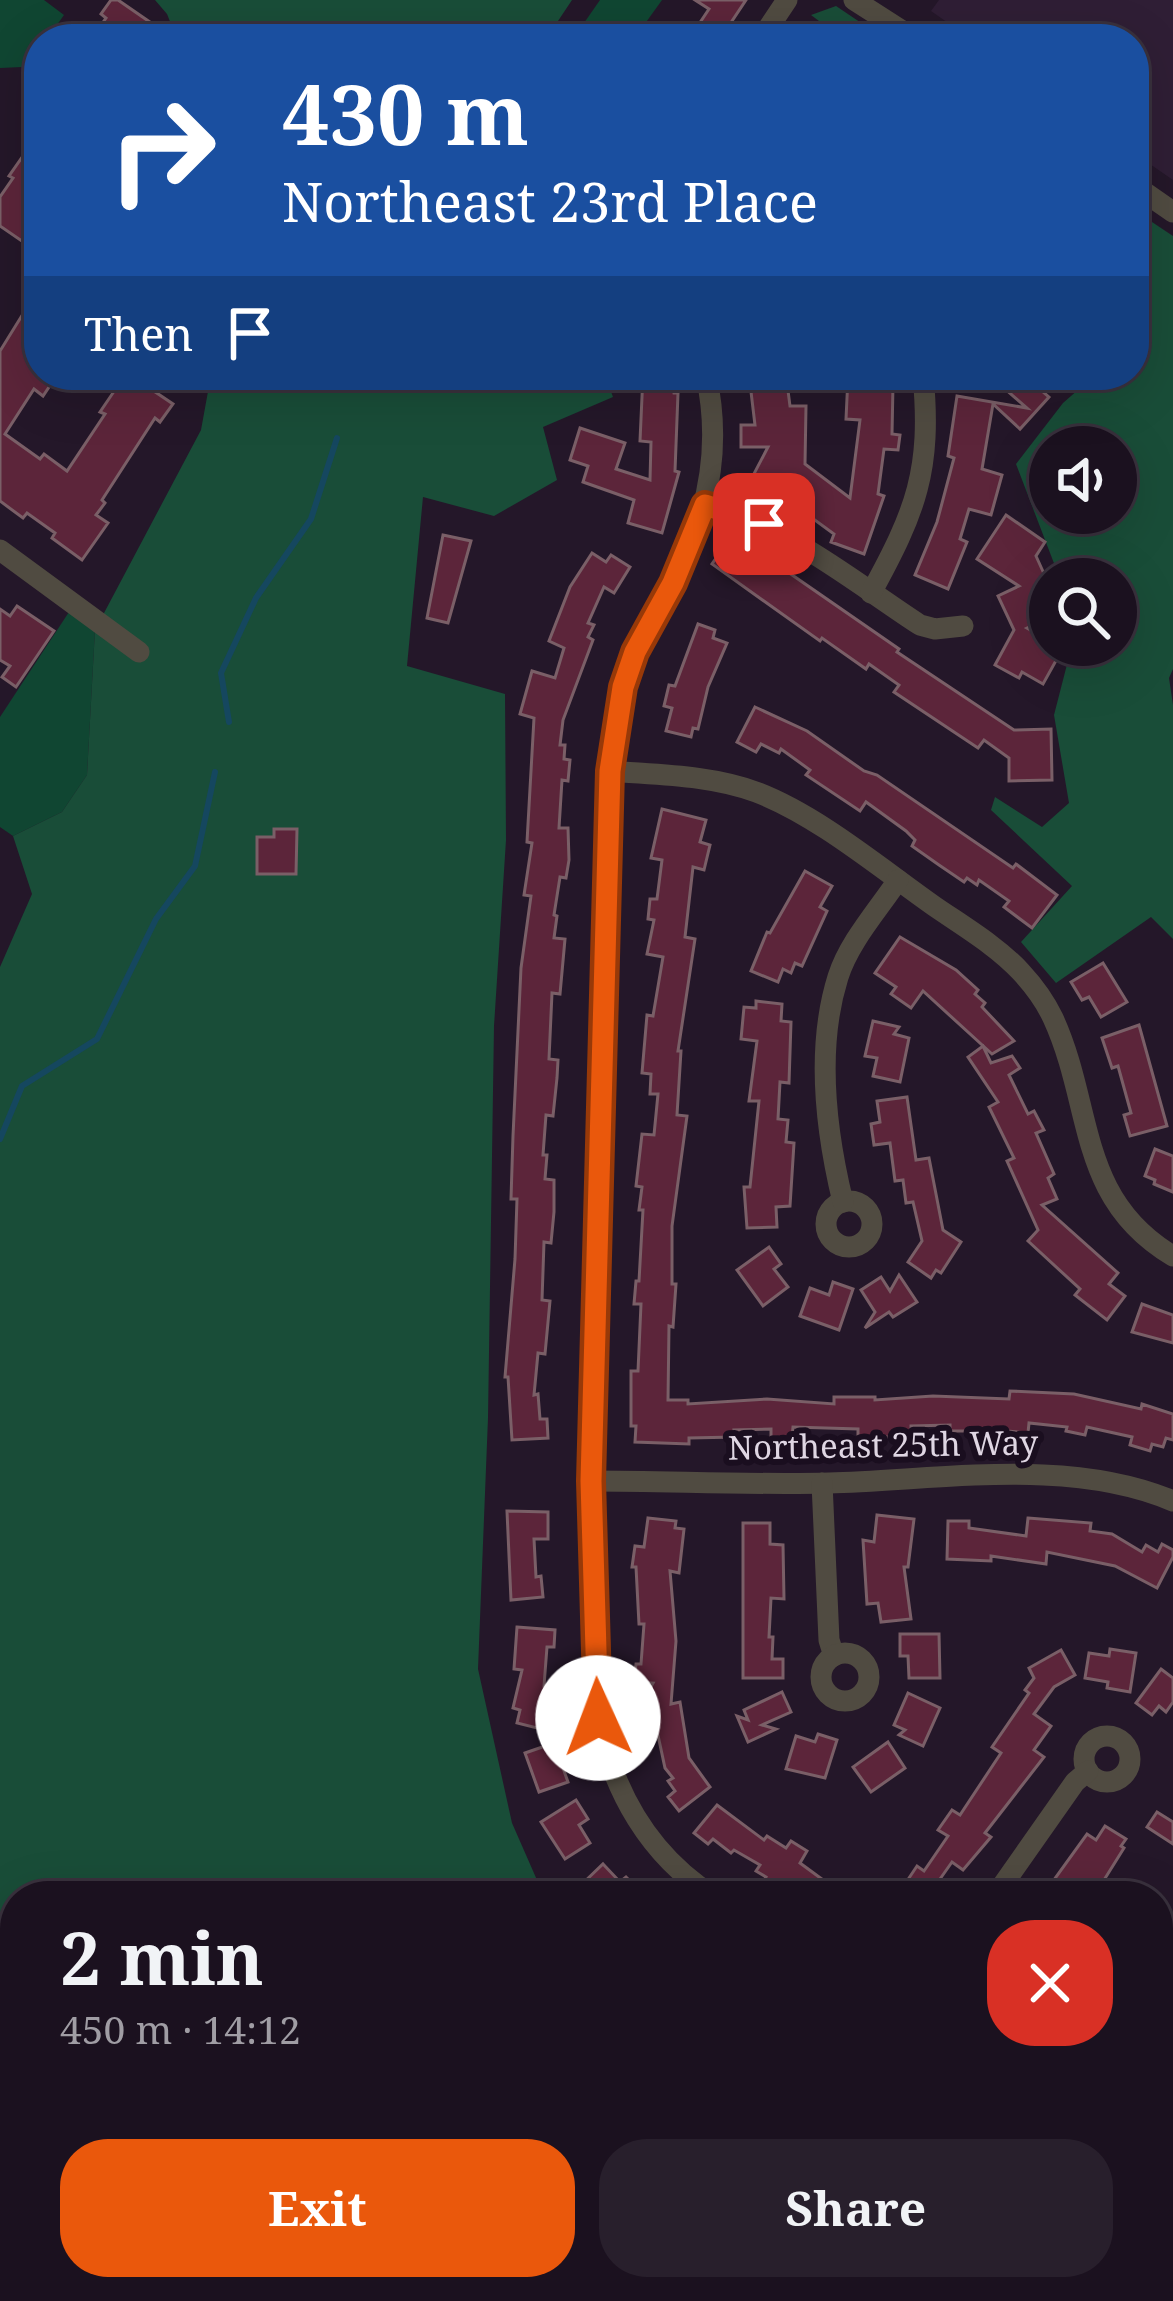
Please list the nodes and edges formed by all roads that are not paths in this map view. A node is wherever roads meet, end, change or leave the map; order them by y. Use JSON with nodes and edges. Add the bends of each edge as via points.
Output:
{"nodes":[{"id":1,"x":854,"y":0,"type":"edge"},
{"id":2,"x":892,"y":24,"type":"edge"},
{"id":3,"x":708,"y":390,"type":"edge"},
{"id":4,"x":924,"y":390,"type":"edge"},
{"id":5,"x":705,"y":505,"type":"junction"},
{"id":6,"x":0,"y":550,"type":"edge"},
{"id":7,"x":871,"y":592,"type":"junction"},
{"id":8,"x":962,"y":626,"type":"dead end"},
{"id":9,"x":140,"y":652,"type":"dead end"},
{"id":10,"x":610,"y":771,"type":"junction"},
{"id":11,"x":898,"y":880,"type":"junction"},
{"id":12,"x":843,"y":1202,"type":"dead end"},
{"id":13,"x":1173,"y":1256,"type":"edge"},
{"id":14,"x":591,"y":1481,"type":"junction"},
{"id":15,"x":822,"y":1483,"type":"junction"},
{"id":16,"x":1173,"y":1501,"type":"edge"},
{"id":17,"x":834,"y":1656,"type":"dead end"},
{"id":18,"x":1088,"y":1771,"type":"dead end"},
{"id":19,"x":696,"y":1881,"type":"edge"},
{"id":20,"x":1006,"y":1881,"type":"edge"}],
"edges":[{"from":1,"to":2,"type":"street"},
{"from":3,"to":5,"type":"street"},
{"from":4,"to":7,"type":"street","via":[[919,494]]},
{"from":5,"to":7,"type":"street","via":[[764,524]]},
{"from":5,"to":10,"type":"street","via":[[635,652]]},
{"from":6,"to":9,"type":"street"},
{"from":7,"to":8,"type":"street","via":[[920,625]]},
{"from":10,"to":11,"type":"street","via":[[760,794]]},
{"from":10,"to":14,"type":"street"},
{"from":11,"to":12,"type":"street","via":[[850,952],[832,1004],[827,1115]]},
{"from":11,"to":13,"type":"street","via":[[992,947],[1041,996],[1107,1191],[1135,1228]]},
{"from":14,"to":15,"type":"street","name":"Northeast 25th Way"},
{"from":14,"to":19,"type":"street","via":[[598,1718],[617,1788],[657,1848]]},
{"from":15,"to":16,"type":"street","name":"Northeast 25th Way","via":[[1073,1475]]},
{"from":15,"to":17,"type":"street"},
{"from":18,"to":20,"type":"street"}]}
